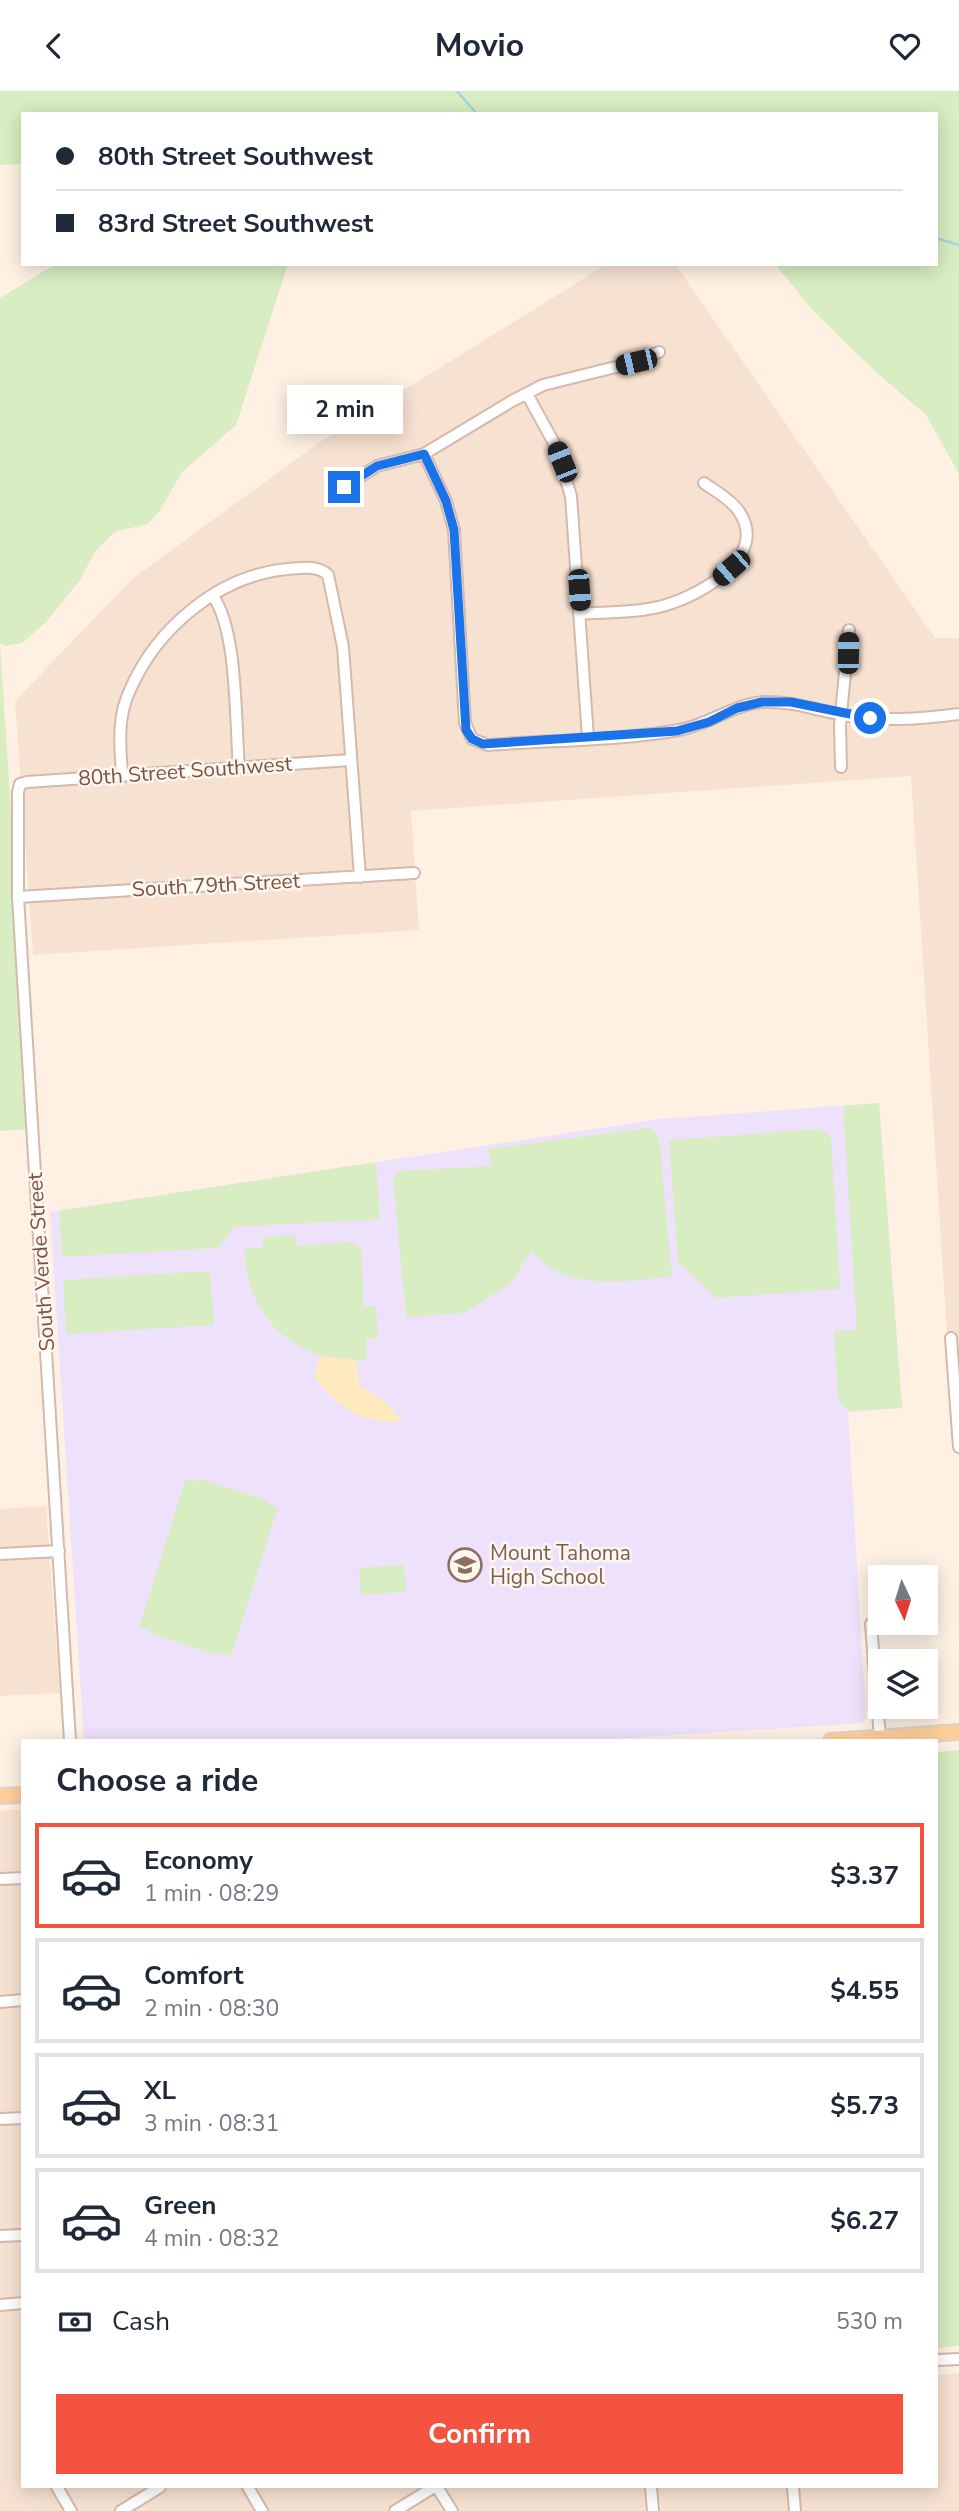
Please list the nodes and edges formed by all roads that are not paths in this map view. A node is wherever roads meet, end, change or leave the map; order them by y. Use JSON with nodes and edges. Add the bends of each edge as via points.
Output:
{"nodes":[{"id":1,"x":659,"y":352,"type":"dead end"},
{"id":2,"x":527,"y":394,"type":"junction"},
{"id":3,"x":424,"y":454,"type":"junction"},
{"id":4,"x":704,"y":483,"type":"dead end"},
{"id":5,"x":344,"y":487,"type":"dead end"},
{"id":6,"x":213,"y":596,"type":"junction"},
{"id":7,"x":581,"y":614,"type":"junction"},
{"id":8,"x":849,"y":631,"type":"dead end"},
{"id":9,"x":959,"y":714,"type":"edge"},
{"id":10,"x":841,"y":715,"type":"junction"},
{"id":11,"x":588,"y":737,"type":"junction"},
{"id":12,"x":351,"y":759,"type":"junction"},
{"id":13,"x":239,"y":767,"type":"junction"},
{"id":14,"x":841,"y":767,"type":"dead end"},
{"id":15,"x":122,"y":774,"type":"junction"},
{"id":16,"x":20,"y":784,"type":"joint"},
{"id":17,"x":414,"y":873,"type":"dead end"},
{"id":18,"x":360,"y":877,"type":"junction"},
{"id":19,"x":18,"y":897,"type":"junction"},
{"id":20,"x":951,"y":1338,"type":"dead end"},
{"id":21,"x":959,"y":1447,"type":"edge"},
{"id":22,"x":59,"y":1551,"type":"junction"},
{"id":23,"x":0,"y":1554,"type":"edge"},
{"id":24,"x":872,"y":1635,"type":"edge"},
{"id":25,"x":959,"y":1732,"type":"edge"},
{"id":26,"x":880,"y":1738,"type":"junction"},
{"id":27,"x":70,"y":1739,"type":"edge"},
{"id":28,"x":864,"y":1739,"type":"edge"},
{"id":29,"x":21,"y":1795,"type":"edge"},
{"id":30,"x":0,"y":1796,"type":"edge"},
{"id":31,"x":21,"y":1878,"type":"edge"},
{"id":32,"x":0,"y":1879,"type":"edge"},
{"id":33,"x":21,"y":2000,"type":"edge"},
{"id":34,"x":0,"y":2001,"type":"edge"},
{"id":35,"x":21,"y":2118,"type":"edge"},
{"id":36,"x":0,"y":2119,"type":"edge"},
{"id":37,"x":21,"y":2235,"type":"edge"},
{"id":38,"x":0,"y":2236,"type":"edge"},
{"id":39,"x":21,"y":2303,"type":"edge"},
{"id":40,"x":0,"y":2305,"type":"edge"},
{"id":41,"x":959,"y":2359,"type":"edge"},
{"id":42,"x":938,"y":2360,"type":"edge"},
{"id":43,"x":58,"y":2488,"type":"edge"},
{"id":44,"x":158,"y":2488,"type":"edge"},
{"id":45,"x":249,"y":2488,"type":"edge"},
{"id":46,"x":433,"y":2488,"type":"edge"},
{"id":47,"x":436,"y":2488,"type":"edge"},
{"id":48,"x":651,"y":2488,"type":"edge"},
{"id":49,"x":793,"y":2488,"type":"edge"},
{"id":50,"x":71,"y":2511,"type":"edge"},
{"id":51,"x":121,"y":2511,"type":"edge"},
{"id":52,"x":262,"y":2511,"type":"edge"},
{"id":53,"x":395,"y":2511,"type":"edge"},
{"id":54,"x":452,"y":2511,"type":"edge"},
{"id":55,"x":653,"y":2511,"type":"edge"},
{"id":56,"x":795,"y":2511,"type":"edge"}],
"edges":[{"from":1,"to":2,"type":"street","via":[[636,362],[568,377]]},
{"from":2,"to":3,"type":"street"},
{"from":2,"to":7,"type":"street","via":[[555,445],[571,496]]},
{"from":3,"to":5,"type":"street","via":[[377,466]]},
{"from":3,"to":11,"type":"street","via":[[454,530],[465,723],[472,739],[488,745]]},
{"from":4,"to":7,"type":"street","via":[[734,505],[744,520],[744,548],[731,568],[703,589],[664,605]]},
{"from":6,"to":12,"type":"street","via":[[265,572],[315,568],[326,572],[341,628]]},
{"from":6,"to":13,"type":"street","via":[[229,644]]},
{"from":6,"to":15,"type":"street","via":[[183,616],[137,675],[120,725]]},
{"from":7,"to":11,"type":"street"},
{"from":8,"to":10,"type":"street"},
{"from":9,"to":10,"type":"street","via":[[897,720]]},
{"from":10,"to":11,"type":"street","via":[[791,702],[762,702],[677,731]]},
{"from":10,"to":14,"type":"street"},
{"from":12,"to":13,"type":"street","name":"80th Street Southwest"},
{"from":12,"to":18,"type":"street"},
{"from":13,"to":15,"type":"street","name":"80th Street Southwest"},
{"from":15,"to":16,"type":"street","name":"80th Street Southwest"},
{"from":16,"to":19,"type":"street","name":"South Verde Street"},
{"from":17,"to":18,"type":"street","name":"South 79th Street"},
{"from":18,"to":19,"type":"street","name":"South 79th Street"},
{"from":19,"to":22,"type":"street","name":"South Verde Street"},
{"from":20,"to":21,"type":"street"},
{"from":22,"to":23,"type":"street"},
{"from":22,"to":27,"type":"street","name":"South Verde Street"},
{"from":24,"to":26,"type":"street"},
{"from":25,"to":26,"type":"main road"},
{"from":26,"to":28,"type":"main road"},
{"from":29,"to":30,"type":"main road"},
{"from":31,"to":32,"type":"street"},
{"from":33,"to":34,"type":"street"},
{"from":35,"to":36,"type":"street"},
{"from":37,"to":38,"type":"street"},
{"from":39,"to":40,"type":"street"},
{"from":41,"to":42,"type":"street"},
{"from":43,"to":50,"type":"street"},
{"from":44,"to":51,"type":"street"},
{"from":45,"to":52,"type":"street"},
{"from":46,"to":53,"type":"street"},
{"from":47,"to":54,"type":"street"},
{"from":48,"to":55,"type":"street"},
{"from":49,"to":56,"type":"street"}]}
